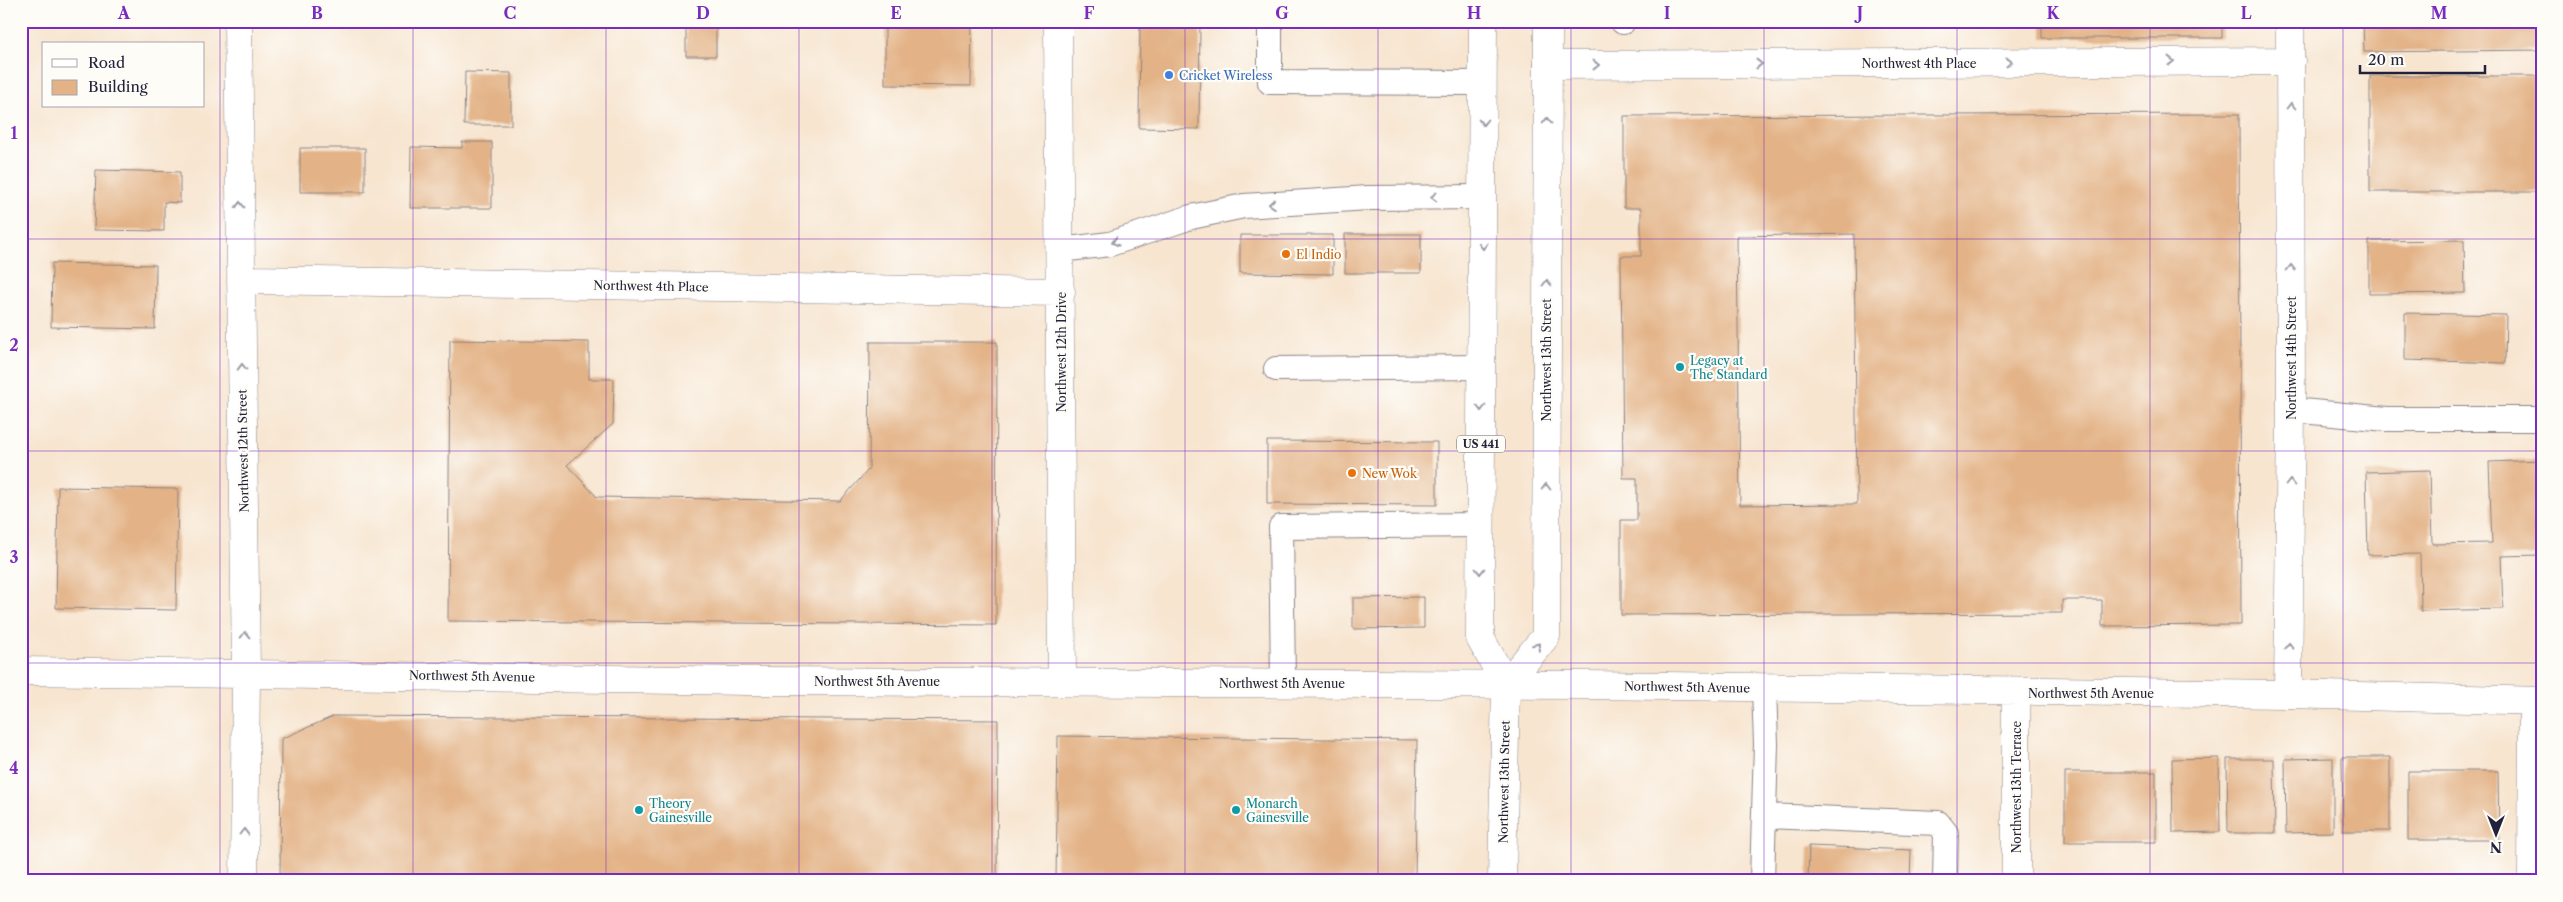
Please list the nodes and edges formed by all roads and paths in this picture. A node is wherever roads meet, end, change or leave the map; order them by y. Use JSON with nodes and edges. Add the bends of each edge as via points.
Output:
{"nodes":[{"id":1,"x":238,"y":21,"type":"edge"},
{"id":2,"x":1058,"y":21,"type":"edge"},
{"id":3,"x":1270,"y":21,"type":"edge"},
{"id":4,"x":1483,"y":21,"type":"edge"},
{"id":5,"x":1548,"y":21,"type":"edge"},
{"id":6,"x":2290,"y":21,"type":"edge"},
{"id":7,"x":2290,"y":61,"type":"junction"},
{"id":8,"x":1548,"y":65,"type":"junction"},
{"id":9,"x":1483,"y":83,"type":"junction"},
{"id":10,"x":1483,"y":197,"type":"junction"},
{"id":11,"x":1060,"y":250,"type":"junction"},
{"id":12,"x":241,"y":280,"type":"junction"},
{"id":13,"x":1061,"y":292,"type":"junction"},
{"id":14,"x":1482,"y":367,"type":"junction"},
{"id":15,"x":1276,"y":369,"type":"dead end"},
{"id":16,"x":2290,"y":410,"type":"junction"},
{"id":17,"x":2542,"y":419,"type":"edge"},
{"id":18,"x":1481,"y":525,"type":"junction"},
{"id":19,"x":21,"y":671,"type":"edge"},
{"id":20,"x":246,"y":672,"type":"junction"},
{"id":21,"x":1062,"y":682,"type":"junction"},
{"id":22,"x":1283,"y":683,"type":"junction"},
{"id":23,"x":1506,"y":684,"type":"junction"},
{"id":24,"x":1764,"y":688,"type":"junction"},
{"id":25,"x":2016,"y":692,"type":"junction"},
{"id":26,"x":2288,"y":694,"type":"junction"},
{"id":27,"x":2538,"y":701,"type":"edge"},
{"id":28,"x":1764,"y":816,"type":"junction"},
{"id":29,"x":244,"y":881,"type":"edge"},
{"id":30,"x":1502,"y":881,"type":"edge"},
{"id":31,"x":1762,"y":881,"type":"edge"},
{"id":32,"x":1945,"y":881,"type":"edge"},
{"id":33,"x":2016,"y":881,"type":"edge"},
{"id":34,"x":2532,"y":881,"type":"edge"}],
"edges":[{"from":12,"to":1,"type":"street","name":"Northwest 12th Street","one_way":true},
{"from":2,"to":11,"type":"street","name":"Northwest 12th Drive"},
{"from":3,"to":9,"type":"lane","via":[[1270,82]]},
{"from":4,"to":9,"type":"street","number":"US 441"},
{"from":5,"to":8,"type":"street","name":"Northwest 13th Street"},
{"from":6,"to":7,"type":"street","name":"Northwest 14th Street"},
{"from":8,"to":7,"type":"street","name":"Northwest 4th Place","one_way":true},
{"from":16,"to":7,"type":"street","name":"Northwest 14th Street","one_way":true},
{"from":23,"to":8,"type":"street","name":"Northwest 13th Street","one_way":true,"via":[[1546,636]]},
{"from":9,"to":10,"type":"street","number":"US 441","one_way":true},
{"from":10,"to":11,"type":"lane","one_way":true,"via":[[1368,198],[1244,206],[1191,217],[1110,244]]},
{"from":10,"to":14,"type":"street","number":"US 441","one_way":true},
{"from":11,"to":13,"type":"street","name":"Northwest 12th Drive"},
{"from":12,"to":13,"type":"street","name":"Northwest 4th Place"},
{"from":20,"to":12,"type":"street","name":"Northwest 12th Street","one_way":true},
{"from":13,"to":21,"type":"street","name":"Northwest 12th Drive"},
{"from":14,"to":15,"type":"lane"},
{"from":14,"to":18,"type":"street","number":"US 441","one_way":true},
{"from":16,"to":17,"type":"lane","via":[[2387,419]]},
{"from":26,"to":16,"type":"street","name":"Northwest 14th Street","one_way":true},
{"from":18,"to":22,"type":"lane","via":[[1281,527]]},
{"from":18,"to":23,"type":"street","number":"US 441","one_way":true,"via":[[1480,638]]},
{"from":19,"to":20,"type":"street","name":"Northwest 5th Avenue"},
{"from":20,"to":21,"type":"street","name":"Northwest 5th Avenue","via":[[750,681]]},
{"from":29,"to":20,"type":"street","name":"Northwest 12th Street","one_way":true},
{"from":21,"to":22,"type":"street","name":"Northwest 5th Avenue"},
{"from":22,"to":23,"type":"street","name":"Northwest 5th Avenue"},
{"from":23,"to":24,"type":"street","name":"Northwest 5th Avenue"},
{"from":23,"to":30,"type":"street","name":"Northwest 13th Street"},
{"from":24,"to":25,"type":"street","name":"Northwest 5th Avenue"},
{"from":24,"to":28,"type":"lane"},
{"from":25,"to":26,"type":"street","name":"Northwest 5th Avenue"},
{"from":25,"to":33,"type":"street","name":"Northwest 13th Terrace"},
{"from":26,"to":27,"type":"street","name":"Northwest 5th Avenue"},
{"from":27,"to":34,"type":"street"},
{"from":28,"to":31,"type":"lane"},
{"from":28,"to":32,"type":"lane","via":[[1938,823],[1946,833]]}]}
